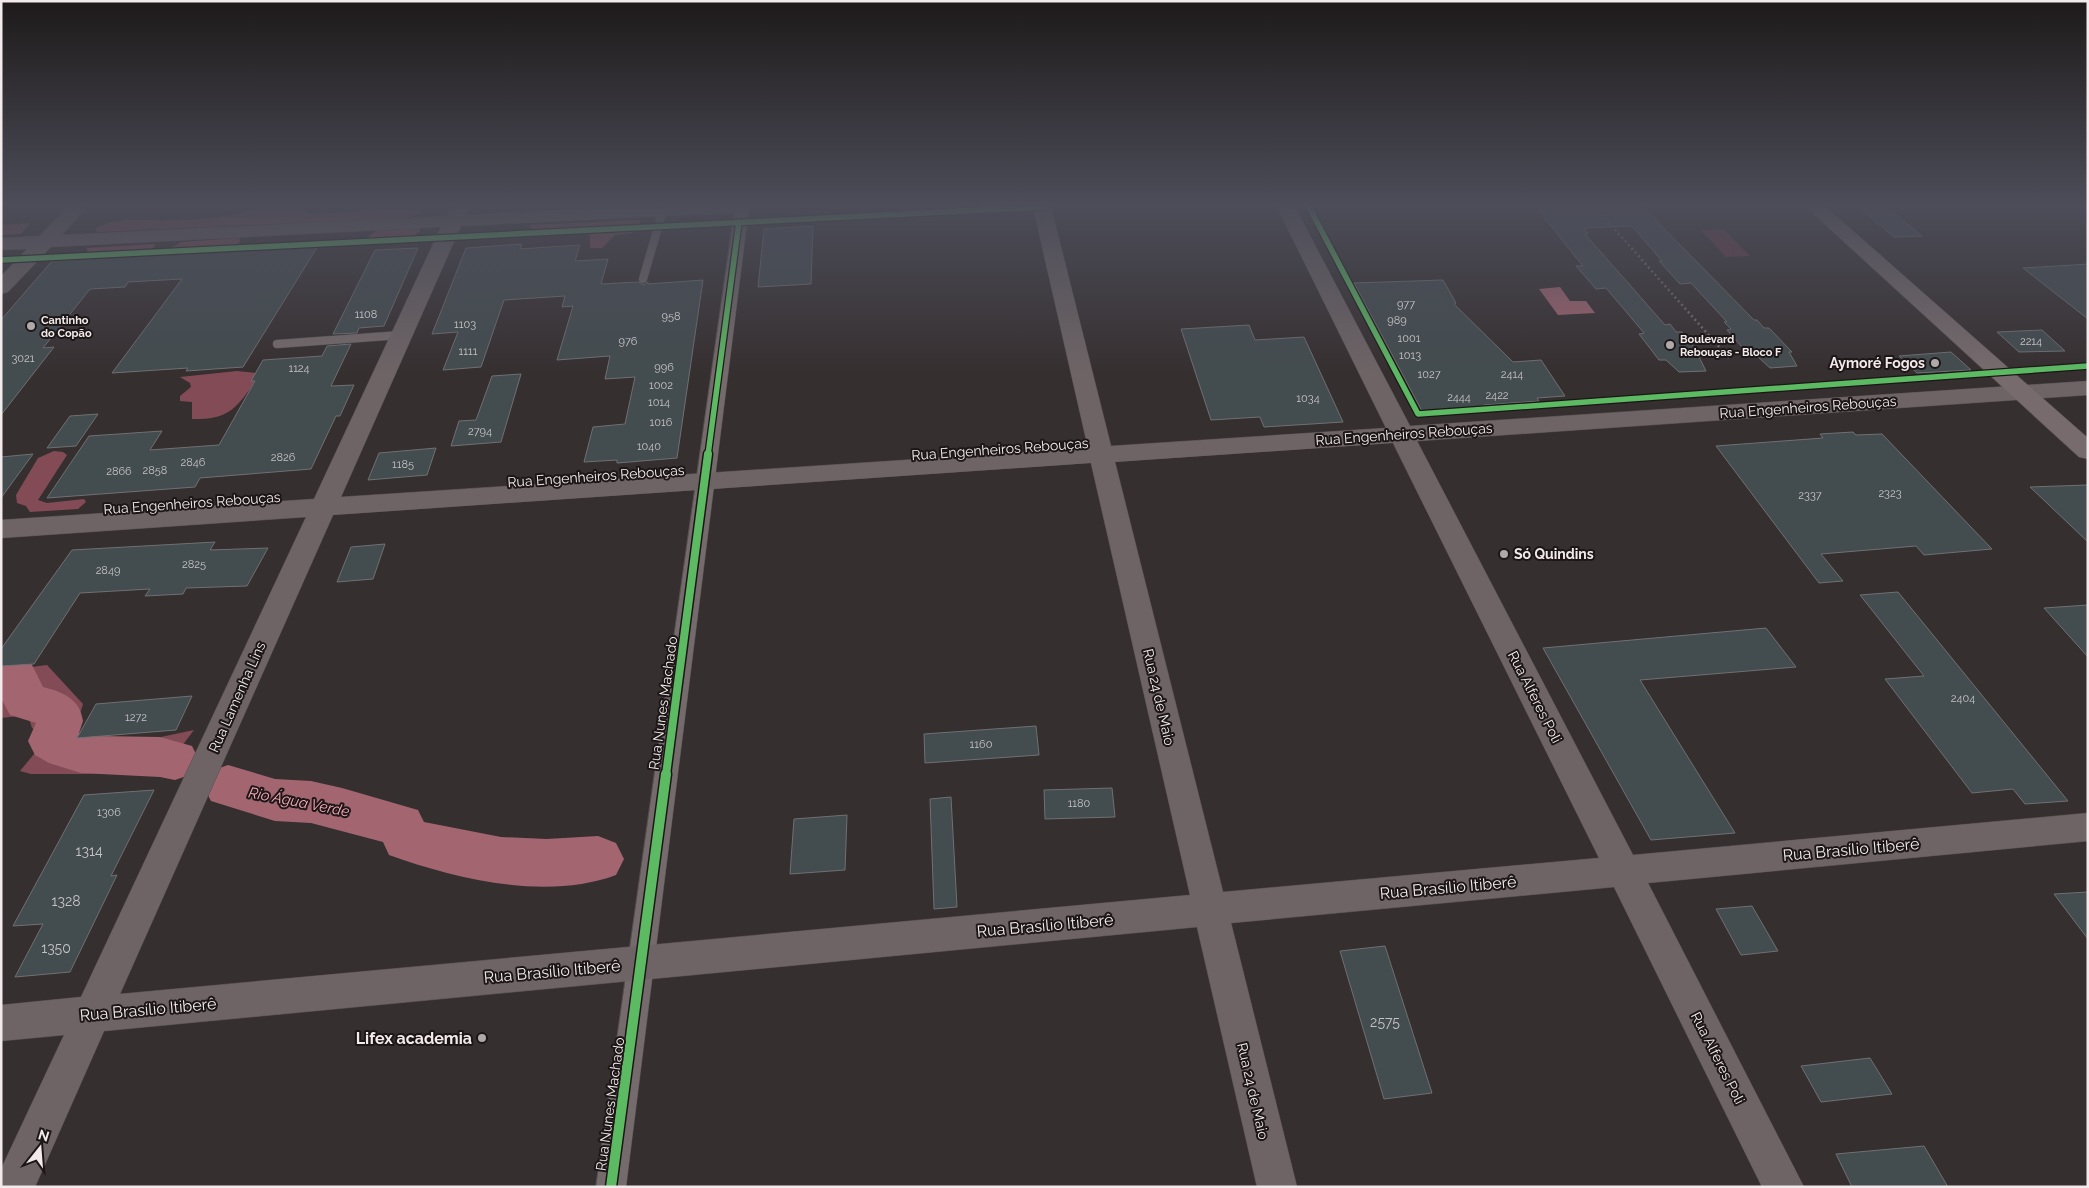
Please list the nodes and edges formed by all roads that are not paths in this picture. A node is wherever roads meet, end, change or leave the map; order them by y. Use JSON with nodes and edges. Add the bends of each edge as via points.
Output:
{"nodes":[{"id":1,"x":25,"y":262,"type":"edge"},
{"id":2,"x":434,"y":262,"type":"edge"},
{"id":3,"x":648,"y":262,"type":"edge"},
{"id":4,"x":735,"y":262,"type":"edge"},
{"id":5,"x":1055,"y":262,"type":"edge"},
{"id":6,"x":1314,"y":262,"type":"edge"},
{"id":7,"x":1877,"y":262,"type":"edge"},
{"id":8,"x":643,"y":279,"type":"dead end"},
{"id":9,"x":1,"y":288,"type":"edge"},
{"id":10,"x":401,"y":335,"type":"junction"},
{"id":11,"x":277,"y":344,"type":"dead end"},
{"id":12,"x":2088,"y":388,"type":"edge"},
{"id":13,"x":2022,"y":392,"type":"junction"},
{"id":14,"x":1401,"y":434,"type":"junction"},
{"id":15,"x":2088,"y":451,"type":"edge"},
{"id":16,"x":1101,"y":454,"type":"junction"},
{"id":17,"x":705,"y":481,"type":"junction"},
{"id":18,"x":323,"y":507,"type":"junction"},
{"id":19,"x":1,"y":529,"type":"edge"},
{"id":20,"x":2088,"y":827,"type":"edge"},
{"id":21,"x":1623,"y":870,"type":"junction"},
{"id":22,"x":1210,"y":910,"type":"junction"},
{"id":23,"x":641,"y":963,"type":"junction"},
{"id":24,"x":92,"y":1014,"type":"junction"},
{"id":25,"x":1,"y":1023,"type":"edge"},
{"id":26,"x":14,"y":1187,"type":"edge"},
{"id":27,"x":611,"y":1187,"type":"edge"},
{"id":28,"x":1276,"y":1187,"type":"edge"},
{"id":29,"x":1784,"y":1187,"type":"edge"}],
"edges":[{"from":1,"to":9,"type":"main road"},
{"from":2,"to":10,"type":"main road","name":"Rua Lamenha Lins"},
{"from":3,"to":8,"type":"lane"},
{"from":4,"to":17,"type":"street","name":"Rua Nunes Machado"},
{"from":5,"to":16,"type":"main road","name":"Rua 24 de Maio"},
{"from":6,"to":14,"type":"main road","name":"Rua Alferes Poli"},
{"from":7,"to":13,"type":"main road"},
{"from":10,"to":11,"type":"lane"},
{"from":10,"to":18,"type":"main road","name":"Rua Lamenha Lins"},
{"from":12,"to":13,"type":"main road","name":"Rua Engenheiros Rebouças"},
{"from":13,"to":14,"type":"main road","name":"Rua Engenheiros Rebouças"},
{"from":13,"to":15,"type":"main road"},
{"from":14,"to":16,"type":"main road","name":"Rua Engenheiros Rebouças"},
{"from":14,"to":21,"type":"main road","name":"Rua Alferes Poli"},
{"from":16,"to":17,"type":"main road","name":"Rua Engenheiros Rebouças"},
{"from":16,"to":22,"type":"main road","name":"Rua 24 de Maio"},
{"from":17,"to":18,"type":"main road","name":"Rua Engenheiros Rebouças"},
{"from":17,"to":23,"type":"street","name":"Rua Nunes Machado"},
{"from":18,"to":19,"type":"main road","name":"Rua Engenheiros Rebouças"},
{"from":18,"to":24,"type":"main road","name":"Rua Lamenha Lins"},
{"from":20,"to":21,"type":"main road","name":"Rua Brasílio Itiberê"},
{"from":21,"to":22,"type":"main road","name":"Rua Brasílio Itiberê"},
{"from":21,"to":29,"type":"main road","name":"Rua Alferes Poli"},
{"from":22,"to":23,"type":"main road","name":"Rua Brasílio Itiberê"},
{"from":22,"to":28,"type":"main road","name":"Rua 24 de Maio"},
{"from":23,"to":24,"type":"main road","name":"Rua Brasílio Itiberê"},
{"from":23,"to":27,"type":"street","name":"Rua Nunes Machado"},
{"from":24,"to":25,"type":"main road","name":"Rua Brasílio Itiberê"},
{"from":24,"to":26,"type":"main road","name":"Rua Lamenha Lins"}]}
